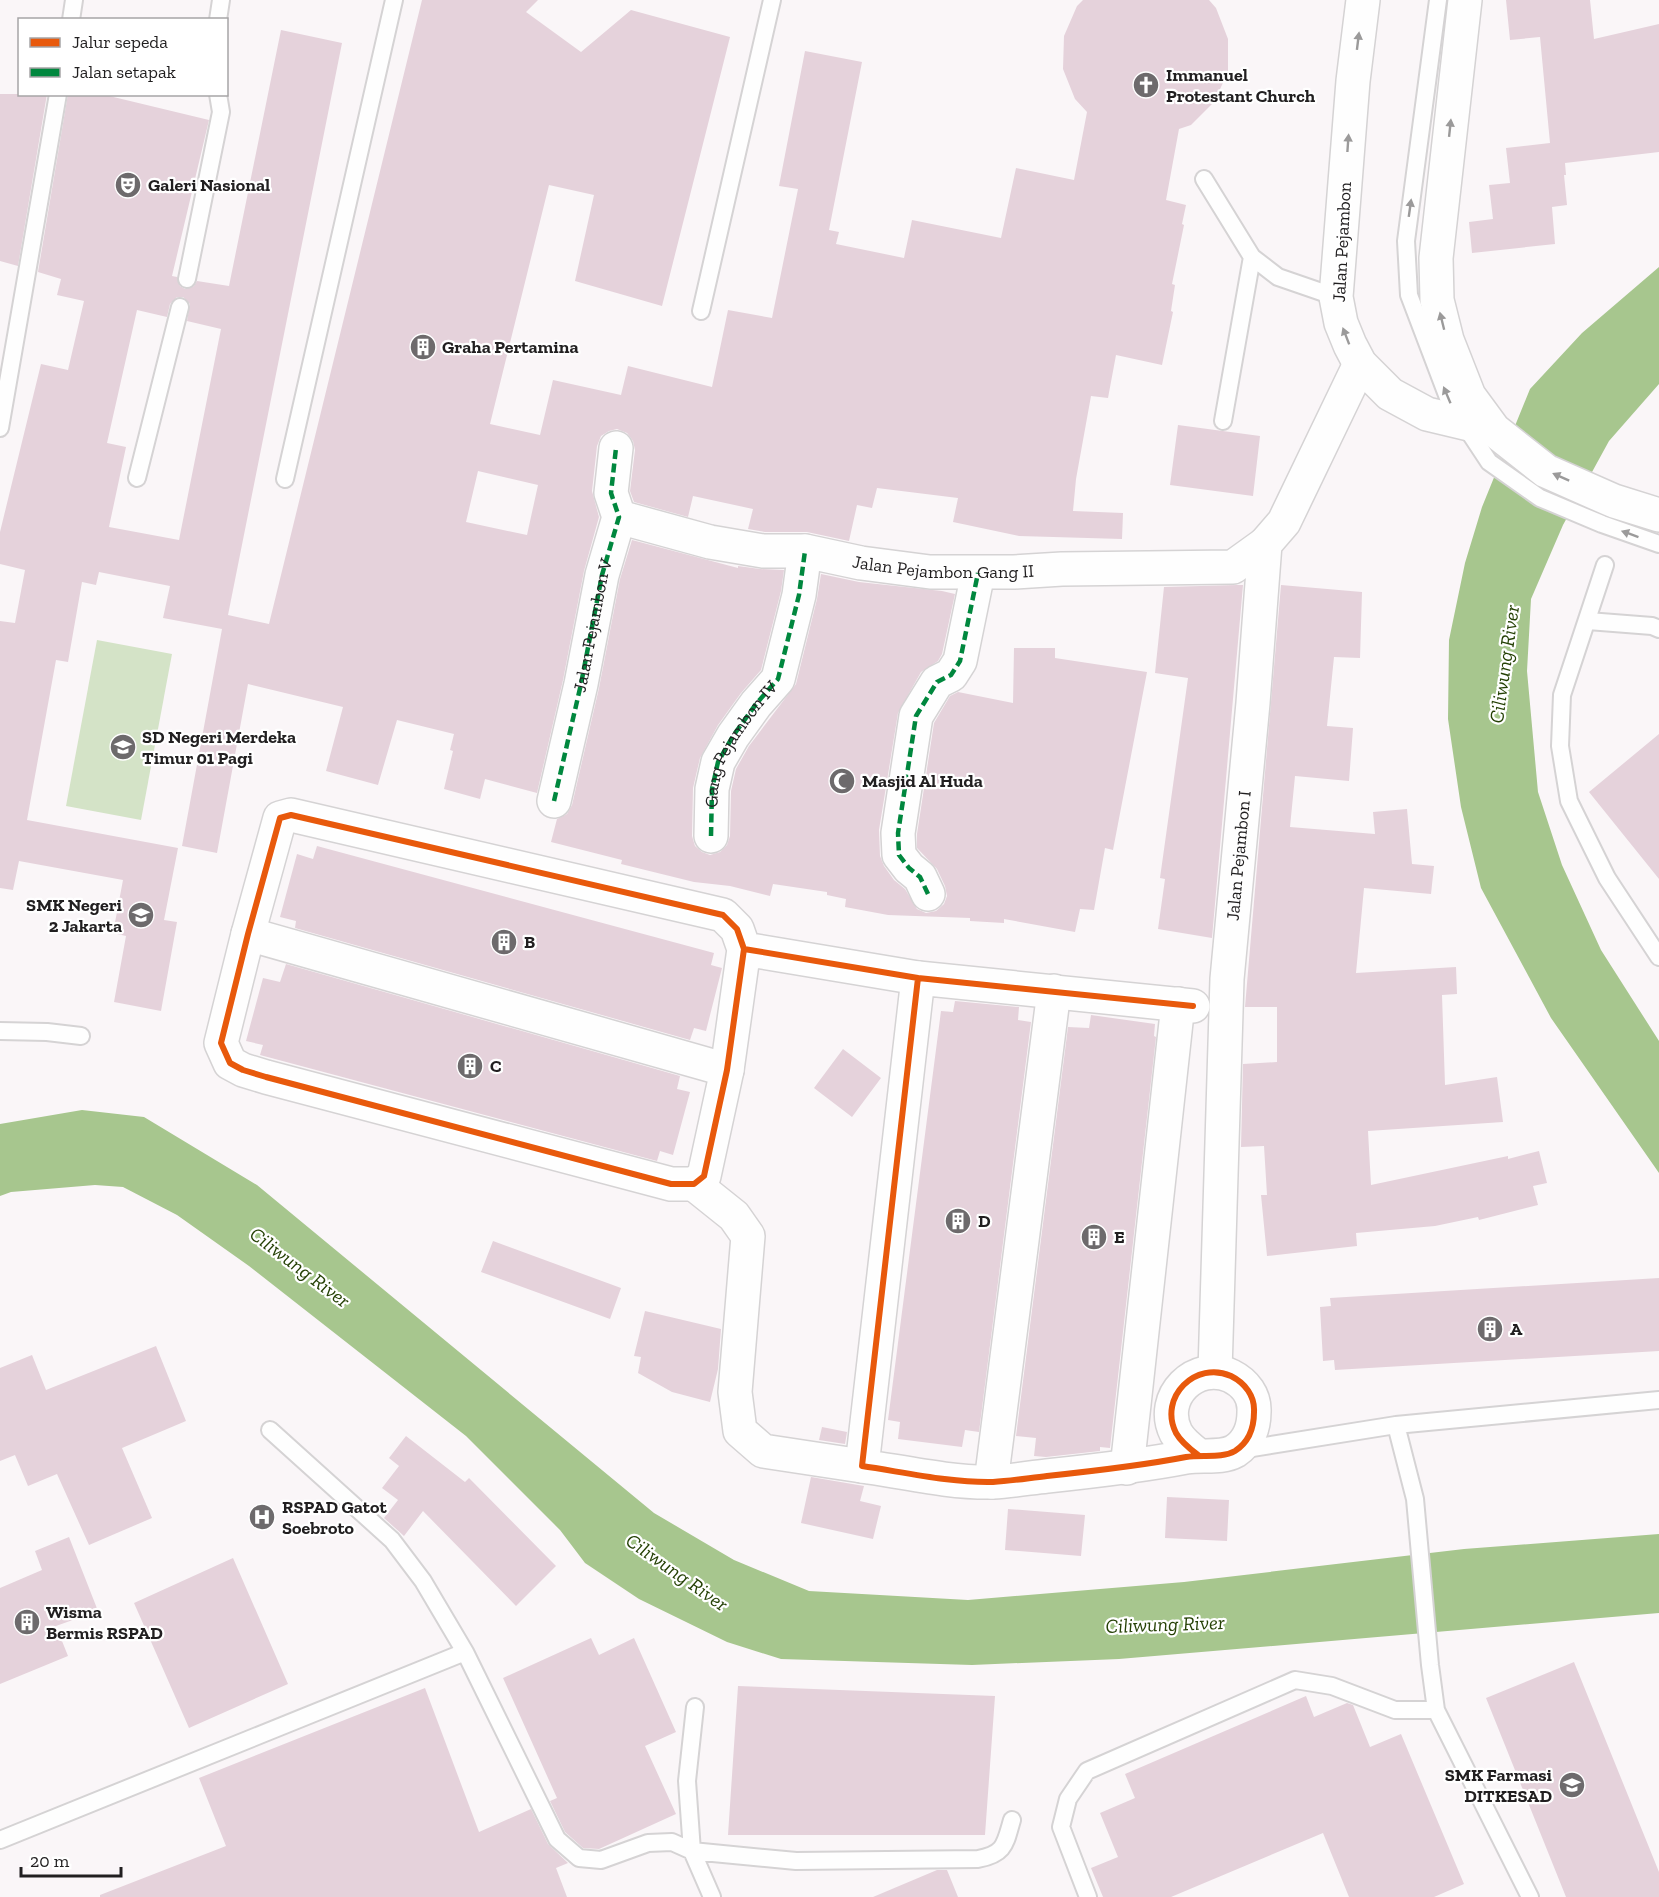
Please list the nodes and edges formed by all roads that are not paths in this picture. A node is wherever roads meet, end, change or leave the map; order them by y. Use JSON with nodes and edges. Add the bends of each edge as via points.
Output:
{"nodes":[{"id":1,"x":74,"y":0,"type":"edge"},
{"id":2,"x":221,"y":0,"type":"edge"},
{"id":3,"x":394,"y":0,"type":"edge"},
{"id":4,"x":772,"y":0,"type":"edge"},
{"id":5,"x":1363,"y":0,"type":"edge"},
{"id":6,"x":1438,"y":0,"type":"edge"},
{"id":7,"x":1465,"y":0,"type":"edge"},
{"id":8,"x":71,"y":18,"type":"edge"},
{"id":9,"x":218,"y":18,"type":"edge"},
{"id":10,"x":58,"y":96,"type":"edge"},
{"id":11,"x":218,"y":96,"type":"edge"},
{"id":12,"x":1204,"y":179,"type":"dead end"},
{"id":13,"x":1252,"y":257,"type":"junction"},
{"id":14,"x":187,"y":279,"type":"dead end"},
{"id":15,"x":1336,"y":297,"type":"junction"},
{"id":16,"x":180,"y":307,"type":"dead end"},
{"id":17,"x":701,"y":311,"type":"dead end"},
{"id":18,"x":1360,"y":364,"type":"junction"},
{"id":19,"x":1223,"y":421,"type":"dead end"},
{"id":20,"x":0,"y":428,"type":"edge"},
{"id":21,"x":1486,"y":437,"type":"junction"},
{"id":22,"x":616,"y":448,"type":"dead end"},
{"id":23,"x":136,"y":478,"type":"dead end"},
{"id":24,"x":285,"y":479,"type":"dead end"},
{"id":25,"x":1608,"y":512,"type":"junction"},
{"id":26,"x":1659,"y":515,"type":"edge"},
{"id":27,"x":619,"y":517,"type":"junction"},
{"id":28,"x":1265,"y":544,"type":"junction"},
{"id":29,"x":1659,"y":544,"type":"edge"},
{"id":30,"x":805,"y":551,"type":"junction"},
{"id":31,"x":1605,"y":565,"type":"dead end"},
{"id":32,"x":978,"y":573,"type":"junction"},
{"id":33,"x":1588,"y":621,"type":"junction"},
{"id":34,"x":1659,"y":629,"type":"edge"},
{"id":35,"x":554,"y":801,"type":"dead end"},
{"id":36,"x":711,"y":836,"type":"dead end"},
{"id":37,"x":928,"y":894,"type":"dead end"},
{"id":38,"x":248,"y":934,"type":"junction"},
{"id":39,"x":744,"y":949,"type":"junction"},
{"id":40,"x":1659,"y":957,"type":"edge"},
{"id":41,"x":918,"y":978,"type":"junction"},
{"id":42,"x":1054,"y":992,"type":"junction"},
{"id":43,"x":0,"y":1031,"type":"edge"},
{"id":44,"x":81,"y":1036,"type":"dead end"},
{"id":45,"x":727,"y":1070,"type":"junction"},
{"id":46,"x":694,"y":1184,"type":"junction"},
{"id":47,"x":1215,"y":1371,"type":"junction"},
{"id":48,"x":1659,"y":1400,"type":"edge"},
{"id":49,"x":1396,"y":1425,"type":"junction"},
{"id":50,"x":270,"y":1430,"type":"dead end"},
{"id":51,"x":1235,"y":1451,"type":"junction"},
{"id":52,"x":1198,"y":1455,"type":"junction"},
{"id":53,"x":862,"y":1466,"type":"junction"},
{"id":54,"x":1126,"y":1468,"type":"junction"},
{"id":55,"x":991,"y":1482,"type":"junction"},
{"id":56,"x":465,"y":1652,"type":"junction"},
{"id":57,"x":695,"y":1707,"type":"dead end"},
{"id":58,"x":1436,"y":1710,"type":"junction"},
{"id":59,"x":1012,"y":1820,"type":"dead end"},
{"id":60,"x":0,"y":1840,"type":"edge"},
{"id":61,"x":692,"y":1851,"type":"junction"},
{"id":62,"x":712,"y":1897,"type":"edge"},
{"id":63,"x":1088,"y":1897,"type":"edge"},
{"id":64,"x":1530,"y":1897,"type":"edge"}],
"edges":[{"from":1,"to":8,"type":"lane"},
{"from":2,"to":9,"type":"lane"},
{"from":3,"to":24,"type":"lane"},
{"from":4,"to":17,"type":"lane"},
{"from":15,"to":5,"type":"street","name":"Jalan Pejambon","one_way":true},
{"from":21,"to":6,"type":"lane","one_way":true,"via":[[1450,403],[1409,295],[1406,241]]},
{"from":21,"to":7,"type":"street","name":"Jalan Pejambon","one_way":true,"via":[[1447,340],[1437,300],[1436,258]]},
{"from":10,"to":20,"type":"lane"},
{"from":11,"to":14,"type":"lane","via":[[221,112]]},
{"from":12,"to":13,"type":"lane"},
{"from":13,"to":15,"type":"lane","via":[[1278,277]]},
{"from":13,"to":19,"type":"lane"},
{"from":18,"to":15,"type":"street","name":"Jalan Pejambon","one_way":true,"via":[[1341,323]]},
{"from":16,"to":23,"type":"lane"},
{"from":18,"to":21,"type":"street","name":"Jalan Pejambon","via":[[1390,394],[1427,414]]},
{"from":18,"to":28,"type":"street","via":[[1284,522]]},
{"from":25,"to":21,"type":"street","name":"Jalan Pejambon","one_way":true},
{"from":22,"to":27,"type":"street","via":[[611,493]]},
{"from":25,"to":26,"type":"street","name":"Jalan Pejambon"},
{"from":29,"to":25,"type":"lane","one_way":true},
{"from":27,"to":30,"type":"street","name":"Jalan Pejambon Gang II","via":[[710,542],[763,551]]},
{"from":27,"to":35,"type":"street","name":"Jalan Pejambon V","via":[[602,575]]},
{"from":28,"to":32,"type":"street","name":"Jalan Pejambon Gang II","via":[[1233,567]]},
{"from":28,"to":47,"type":"street","name":"Jalan Pejambon I","via":[[1227,979]]},
{"from":30,"to":32,"type":"street","name":"Jalan Pejambon Gang II","via":[[930,572]]},
{"from":30,"to":36,"type":"street","name":"Gang Pejambon IV","via":[[799,595],[778,680],[756,704],[718,762],[712,789]]},
{"from":31,"to":33,"type":"lane"},
{"from":32,"to":37,"type":"street","via":[[960,661],[951,675],[937,682],[916,716],[898,833],[899,855],[920,877]]},
{"from":33,"to":34,"type":"lane"},
{"from":33,"to":40,"type":"lane","via":[[1562,695],[1560,746],[1569,801],[1607,878]]},
{"from":38,"to":39,"type":"street","via":[[280,818],[291,815],[723,915],[737,929]]},
{"from":38,"to":45,"type":"street"},
{"from":38,"to":46,"type":"street","via":[[221,1043],[230,1064],[266,1077],[670,1184]]},
{"from":39,"to":41,"type":"street"},
{"from":39,"to":45,"type":"street"},
{"from":41,"to":42,"type":"street"},
{"from":41,"to":53,"type":"street"},
{"from":42,"to":54,"type":"street","via":[[1186,1005]]},
{"from":42,"to":55,"type":"street"},
{"from":43,"to":44,"type":"lane"},
{"from":45,"to":46,"type":"street","via":[[704,1176]]},
{"from":46,"to":53,"type":"street","via":[[734,1216],[748,1236],[735,1392],[740,1431],[763,1451]]},
{"from":47,"to":51,"type":"street","via":[[1242,1383],[1254,1405],[1251,1431]]},
{"from":47,"to":52,"type":"street","via":[[1185,1381],[1172,1406],[1176,1434]]},
{"from":48,"to":49,"type":"lane"},
{"from":49,"to":51,"type":"lane"},
{"from":49,"to":58,"type":"lane","via":[[1415,1498]]},
{"from":50,"to":56,"type":"lane","via":[[392,1540],[423,1581]]},
{"from":51,"to":52,"type":"street","via":[[1220,1456]]},
{"from":52,"to":54,"type":"street"},
{"from":53,"to":55,"type":"street"},
{"from":54,"to":55,"type":"street"},
{"from":56,"to":60,"type":"lane"},
{"from":56,"to":61,"type":"lane","via":[[557,1839],[579,1858],[601,1860],[648,1843],[672,1842]]},
{"from":57,"to":61,"type":"lane","via":[[687,1781]]},
{"from":58,"to":63,"type":"lane","via":[[1395,1710],[1332,1686],[1295,1680],[1087,1771],[1068,1799],[1061,1827]]},
{"from":58,"to":64,"type":"lane"},
{"from":59,"to":61,"type":"lane","via":[[1006,1843],[993,1857],[978,1859],[796,1862]]},
{"from":61,"to":62,"type":"lane"}]}
